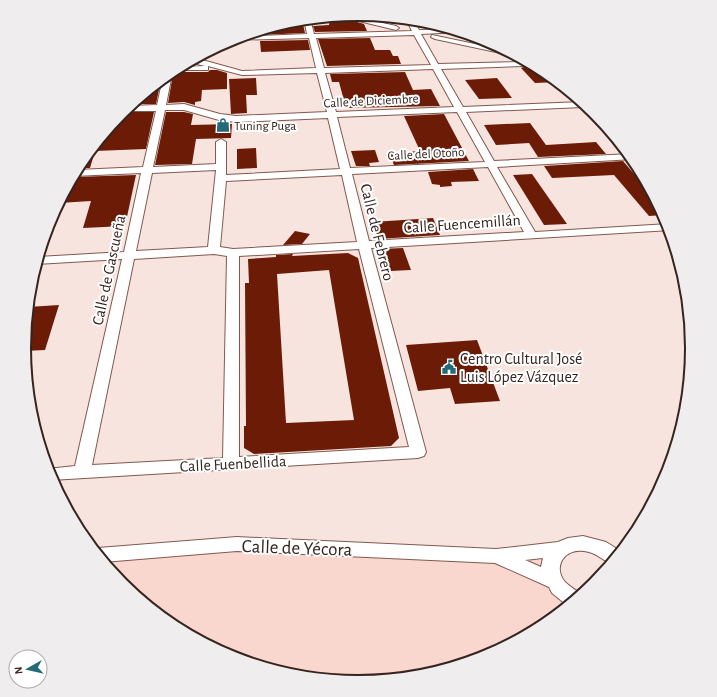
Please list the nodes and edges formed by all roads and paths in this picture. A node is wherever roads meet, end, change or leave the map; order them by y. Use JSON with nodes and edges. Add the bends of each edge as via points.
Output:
{"nodes":[{"id":1,"x":366,"y":21,"type":"edge"},
{"id":2,"x":308,"y":25,"type":"edge"},
{"id":3,"x":413,"y":26,"type":"edge"},
{"id":4,"x":441,"y":31,"type":"edge"},
{"id":5,"x":416,"y":32,"type":"junction"},
{"id":6,"x":311,"y":36,"type":"junction"},
{"id":7,"x":252,"y":38,"type":"edge"},
{"id":8,"x":491,"y":49,"type":"edge"},
{"id":9,"x":200,"y":62,"type":"edge"},
{"id":10,"x":520,"y":64,"type":"edge"},
{"id":11,"x":437,"y":67,"type":"junction"},
{"id":12,"x":220,"y":68,"type":"junction"},
{"id":13,"x":189,"y":69,"type":"edge"},
{"id":14,"x":320,"y":71,"type":"junction"},
{"id":15,"x":166,"y":84,"type":"edge"},
{"id":16,"x":576,"y":104,"type":"edge"},
{"id":17,"x":160,"y":108,"type":"junction"},
{"id":18,"x":136,"y":109,"type":"edge"},
{"id":19,"x":460,"y":109,"type":"junction"},
{"id":20,"x":332,"y":115,"type":"junction"},
{"id":21,"x":222,"y":142,"type":"dead end"},
{"id":22,"x":624,"y":157,"type":"edge"},
{"id":23,"x":490,"y":163,"type":"junction"},
{"id":24,"x":147,"y":170,"type":"junction"},
{"id":25,"x":345,"y":171,"type":"junction"},
{"id":26,"x":221,"y":172,"type":"junction"},
{"id":27,"x":83,"y":173,"type":"edge"},
{"id":28,"x":663,"y":227,"type":"edge"},
{"id":29,"x":531,"y":235,"type":"junction"},
{"id":30,"x":364,"y":246,"type":"junction"},
{"id":31,"x":214,"y":250,"type":"junction"},
{"id":32,"x":233,"y":253,"type":"junction"},
{"id":33,"x":128,"y":255,"type":"junction"},
{"id":34,"x":43,"y":261,"type":"edge"},
{"id":35,"x":418,"y":452,"type":"joint"},
{"id":36,"x":231,"y":463,"type":"junction"},
{"id":37,"x":82,"y":472,"type":"junction"},
{"id":38,"x":56,"y":474,"type":"edge"},
{"id":39,"x":559,"y":549,"type":"junction"},
{"id":40,"x":614,"y":553,"type":"edge"},
{"id":41,"x":104,"y":555,"type":"edge"},
{"id":42,"x":496,"y":556,"type":"junction"},
{"id":43,"x":566,"y":595,"type":"edge"}],
"edges":[{"from":1,"to":5,"type":"street"},
{"from":2,"to":6,"type":"street","name":"Calle de Febrero"},
{"from":3,"to":5,"type":"street"},
{"from":4,"to":5,"type":"street"},
{"from":5,"to":6,"type":"street"},
{"from":5,"to":8,"type":"street"},
{"from":5,"to":11,"type":"street"},
{"from":6,"to":7,"type":"street"},
{"from":6,"to":14,"type":"street","name":"Calle de Febrero"},
{"from":9,"to":12,"type":"street"},
{"from":10,"to":11,"type":"street"},
{"from":11,"to":14,"type":"street"},
{"from":11,"to":19,"type":"street"},
{"from":12,"to":13,"type":"street"},
{"from":12,"to":14,"type":"street","via":[[242,73]]},
{"from":14,"to":20,"type":"street","name":"Calle de Febrero"},
{"from":15,"to":17,"type":"street","name":"Calle de Gascueña"},
{"from":16,"to":19,"type":"street","name":"Calle de Diciembre"},
{"from":17,"to":18,"type":"street","name":"Calle de Diciembre"},
{"from":17,"to":20,"type":"street","name":"Calle de Diciembre","via":[[184,107],[236,119]]},
{"from":17,"to":24,"type":"street","name":"Calle de Gascueña"},
{"from":19,"to":20,"type":"street","name":"Calle de Diciembre"},
{"from":19,"to":23,"type":"street"},
{"from":20,"to":25,"type":"street","name":"Calle de Febrero"},
{"from":21,"to":26,"type":"street"},
{"from":22,"to":23,"type":"street","name":"Calle del Otoño"},
{"from":23,"to":25,"type":"street","name":"Calle del Otoño"},
{"from":23,"to":29,"type":"street"},
{"from":24,"to":26,"type":"street","name":"Calle del Otoño"},
{"from":24,"to":27,"type":"street","name":"Calle del Otoño"},
{"from":24,"to":33,"type":"street","name":"Calle de Gascueña"},
{"from":25,"to":26,"type":"street","name":"Calle del Otoño"},
{"from":25,"to":30,"type":"street","name":"Calle de Febrero"},
{"from":26,"to":31,"type":"street"},
{"from":28,"to":29,"type":"street","name":"Calle Fuencemillán"},
{"from":29,"to":30,"type":"street","name":"Calle Fuencemillán"},
{"from":30,"to":32,"type":"street","name":"Calle Fuencemillán"},
{"from":30,"to":35,"type":"street","name":"Calle de Febrero"},
{"from":31,"to":32,"type":"street","name":"Calle Fuencemillán"},
{"from":31,"to":33,"type":"street"},
{"from":32,"to":36,"type":"street"},
{"from":33,"to":34,"type":"street"},
{"from":33,"to":37,"type":"street","name":"Calle de Gascueña"},
{"from":35,"to":36,"type":"street","name":"Calle Fuenbellida"},
{"from":36,"to":37,"type":"street","name":"Calle Fuenbellida"},
{"from":37,"to":38,"type":"street","name":"Calle Fuenbellida"},
{"from":39,"to":40,"type":"street","name":"Calle de Yécora","via":[[584,542]]},
{"from":39,"to":42,"type":"street","name":"Calle de Yécora"},
{"from":39,"to":43,"type":"street","via":[[551,557],[549,569]]},
{"from":41,"to":42,"type":"street","name":"Calle de Yécora","via":[[237,544]]},
{"from":42,"to":43,"type":"street","name":"Calle de Yécora"}]}
